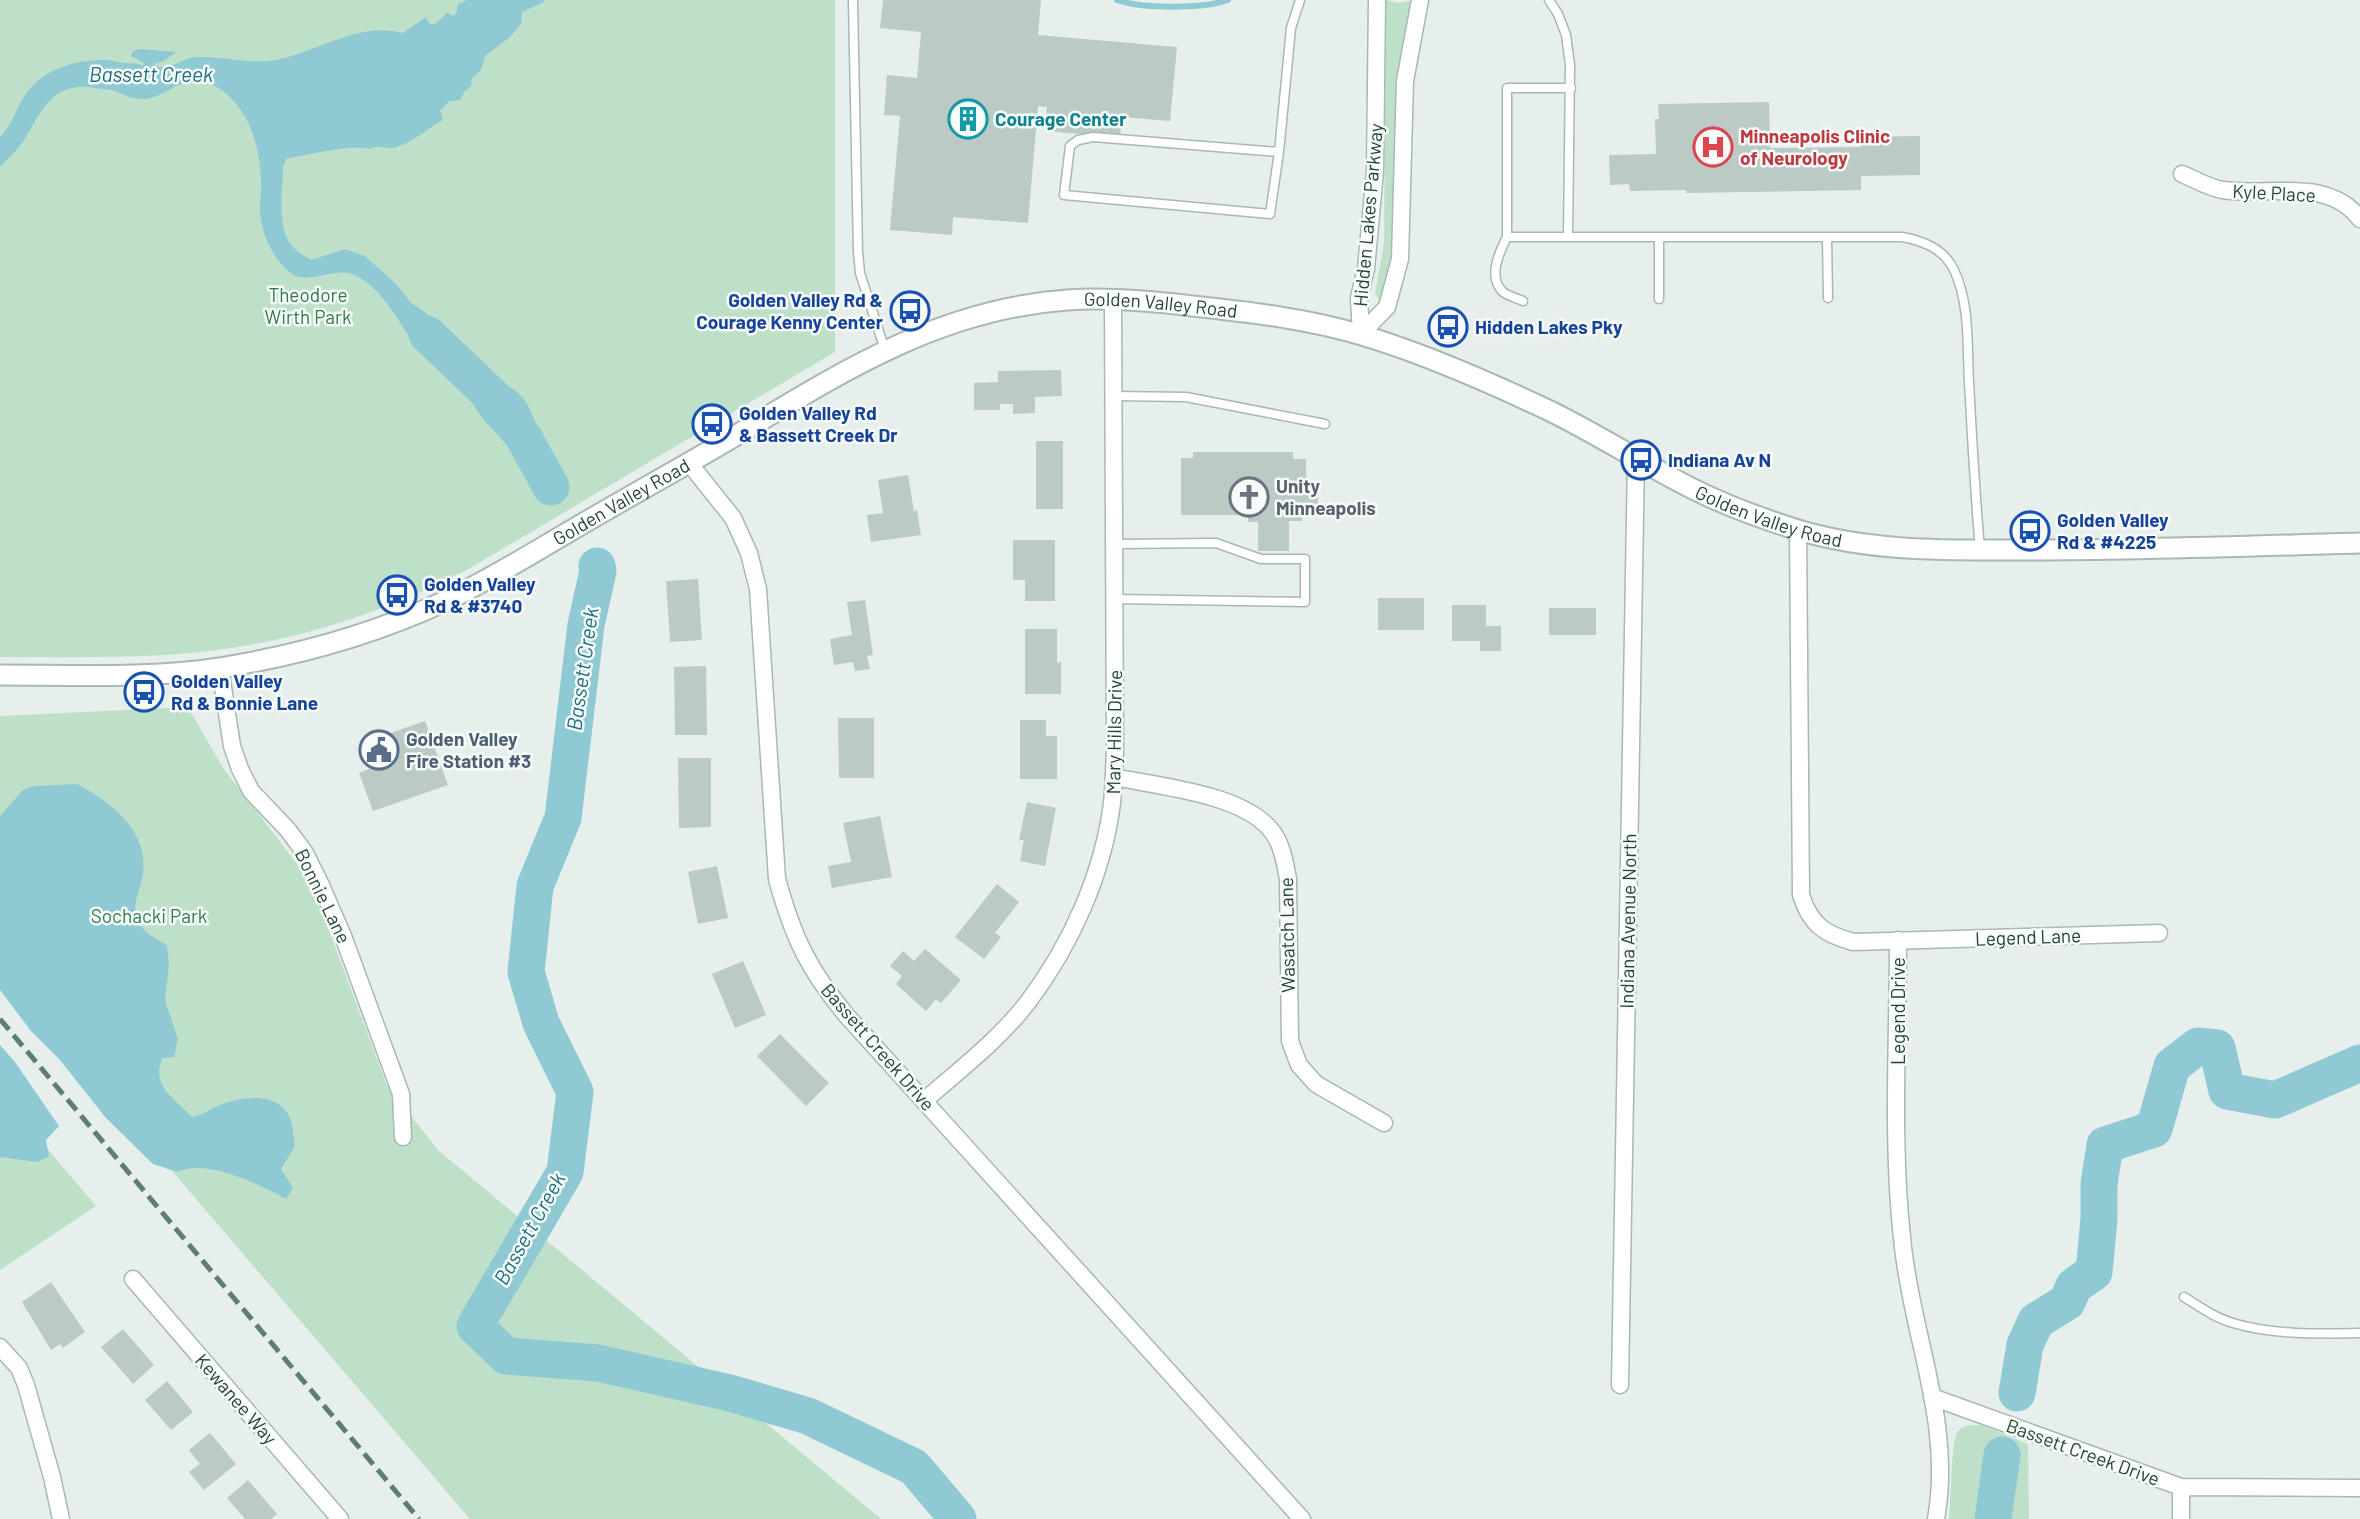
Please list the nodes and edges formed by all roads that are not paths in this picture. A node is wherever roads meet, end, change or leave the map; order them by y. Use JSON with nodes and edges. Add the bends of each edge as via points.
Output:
{"nodes":[{"id":1,"x":853,"y":0,"type":"edge"},
{"id":2,"x":1300,"y":0,"type":"edge"},
{"id":3,"x":1377,"y":0,"type":"edge"},
{"id":4,"x":1420,"y":0,"type":"edge"},
{"id":5,"x":1549,"y":0,"type":"edge"},
{"id":6,"x":1571,"y":88,"type":"junction"},
{"id":7,"x":1279,"y":152,"type":"junction"},
{"id":8,"x":2182,"y":174,"type":"dead end"},
{"id":9,"x":2360,"y":219,"type":"edge"},
{"id":10,"x":1507,"y":237,"type":"junction"},
{"id":11,"x":1568,"y":237,"type":"junction"},
{"id":12,"x":1827,"y":237,"type":"junction"},
{"id":13,"x":1659,"y":238,"type":"junction"},
{"id":14,"x":1828,"y":298,"type":"dead end"},
{"id":15,"x":1114,"y":299,"type":"junction"},
{"id":16,"x":1659,"y":299,"type":"dead end"},
{"id":17,"x":1523,"y":301,"type":"dead end"},
{"id":18,"x":1361,"y":334,"type":"junction"},
{"id":19,"x":885,"y":350,"type":"junction"},
{"id":20,"x":1114,"y":397,"type":"junction"},
{"id":21,"x":1325,"y":424,"type":"dead end"},
{"id":22,"x":1636,"y":458,"type":"junction"},
{"id":23,"x":689,"y":463,"type":"junction"},
{"id":24,"x":1798,"y":530,"type":"junction"},
{"id":25,"x":2360,"y":543,"type":"edge"},
{"id":26,"x":1116,"y":544,"type":"junction"},
{"id":27,"x":1980,"y":550,"type":"junction"},
{"id":28,"x":1115,"y":599,"type":"junction"},
{"id":29,"x":220,"y":668,"type":"junction"},
{"id":30,"x":0,"y":675,"type":"edge"},
{"id":31,"x":1114,"y":776,"type":"junction"},
{"id":32,"x":2159,"y":933,"type":"dead end"},
{"id":33,"x":1898,"y":940,"type":"junction"},
{"id":34,"x":924,"y":1101,"type":"junction"},
{"id":35,"x":1384,"y":1123,"type":"dead end"},
{"id":36,"x":403,"y":1137,"type":"dead end"},
{"id":37,"x":133,"y":1279,"type":"dead end"},
{"id":38,"x":2184,"y":1297,"type":"dead end"},
{"id":39,"x":2360,"y":1333,"type":"edge"},
{"id":40,"x":0,"y":1347,"type":"edge"},
{"id":41,"x":1620,"y":1385,"type":"dead end"},
{"id":42,"x":1932,"y":1397,"type":"junction"},
{"id":43,"x":2181,"y":1488,"type":"junction"},
{"id":44,"x":2360,"y":1489,"type":"edge"},
{"id":45,"x":61,"y":1519,"type":"edge"},
{"id":46,"x":340,"y":1519,"type":"edge"},
{"id":47,"x":1302,"y":1519,"type":"edge"},
{"id":48,"x":1936,"y":1519,"type":"edge"},
{"id":49,"x":2181,"y":1519,"type":"edge"}],
"edges":[{"from":1,"to":19,"type":"lane","via":[[858,252],[860,273]]},
{"from":2,"to":7,"type":"lane","via":[[1291,28]]},
{"from":3,"to":18,"type":"street","name":"Hidden Lakes Parkway","via":[[1376,171],[1359,298]]},
{"from":4,"to":18,"type":"street","name":"Hidden Lakes Parkway","via":[[1405,81],[1400,260],[1387,307]]},
{"from":5,"to":6,"type":"lane","via":[[1566,35]]},
{"from":6,"to":10,"type":"lane","via":[[1507,88]]},
{"from":6,"to":11,"type":"lane"},
{"from":7,"to":7,"type":"lane","via":[[1270,214],[1064,195],[1070,146],[1078,140],[1093,137]]},
{"from":8,"to":9,"type":"street","name":"Kyle Place","via":[[2221,190],[2303,191],[2328,196],[2350,207]]},
{"from":10,"to":11,"type":"lane"},
{"from":10,"to":17,"type":"lane","via":[[1497,260],[1497,282],[1503,293]]},
{"from":11,"to":13,"type":"lane"},
{"from":12,"to":13,"type":"lane"},
{"from":12,"to":14,"type":"lane"},
{"from":12,"to":27,"type":"lane","via":[[1919,240],[1944,255],[1954,269],[1966,325]]},
{"from":13,"to":16,"type":"lane"},
{"from":15,"to":18,"type":"street","name":"Golden Valley Road","via":[[1220,309]]},
{"from":15,"to":19,"type":"street","name":"Golden Valley Road","via":[[1044,303],[970,317]]},
{"from":15,"to":20,"type":"street","name":"Mary Hills Drive"},
{"from":18,"to":22,"type":"street","name":"Golden Valley Road","via":[[1554,413]]},
{"from":19,"to":23,"type":"street","name":"Golden Valley Road"},
{"from":20,"to":21,"type":"lane","via":[[1186,397]]},
{"from":20,"to":26,"type":"street","name":"Mary Hills Drive"},
{"from":22,"to":24,"type":"street","name":"Golden Valley Road","via":[[1725,504]]},
{"from":22,"to":41,"type":"street","name":"Indiana Avenue North"},
{"from":23,"to":29,"type":"street","name":"Golden Valley Road","via":[[440,603],[365,633]]},
{"from":23,"to":34,"type":"street","name":"Bassett Creek Drive","via":[[733,517],[749,552],[758,589],[777,879],[788,919],[804,957],[827,991]]},
{"from":24,"to":27,"type":"street","name":"Golden Valley Road","via":[[1896,549]]},
{"from":24,"to":33,"type":"street","name":"Legend Drive","via":[[1801,895],[1807,914],[1835,937],[1853,942]]},
{"from":25,"to":27,"type":"street","name":"Golden Valley Road"},
{"from":26,"to":28,"type":"street","name":"Mary Hills Drive"},
{"from":26,"to":28,"type":"lane","via":[[1216,543],[1261,559],[1305,559],[1306,602]]},
{"from":28,"to":31,"type":"street","name":"Mary Hills Drive"},
{"from":29,"to":30,"type":"street","name":"Golden Valley Road","via":[[124,675]]},
{"from":29,"to":36,"type":"street","name":"Bonnie Lane","via":[[240,769],[251,791],[305,853],[329,904],[401,1094]]},
{"from":31,"to":34,"type":"street","name":"Mary Hills Drive","via":[[1101,857],[1082,909],[1056,957],[1027,1002],[990,1043]]},
{"from":31,"to":35,"type":"street","name":"Wasatch Lane","via":[[1228,801],[1272,830],[1288,879],[1290,1041],[1299,1065],[1316,1084]]},
{"from":32,"to":33,"type":"street","name":"Legend Lane"},
{"from":33,"to":42,"type":"street","name":"Legend Drive","via":[[1897,1189],[1903,1250]]},
{"from":34,"to":47,"type":"street","name":"Bassett Creek Drive"},
{"from":37,"to":46,"type":"street","name":"Kewanee Way"},
{"from":38,"to":39,"type":"lane","via":[[2211,1314],[2242,1325],[2273,1331]]},
{"from":40,"to":45,"type":"street","via":[[19,1368],[26,1385]]},
{"from":42,"to":43,"type":"street","name":"Bassett Creek Drive"},
{"from":42,"to":48,"type":"street","via":[[1940,1446]]},
{"from":43,"to":44,"type":"street","name":"Bassett Creek Drive"},
{"from":43,"to":49,"type":"street"}]}
